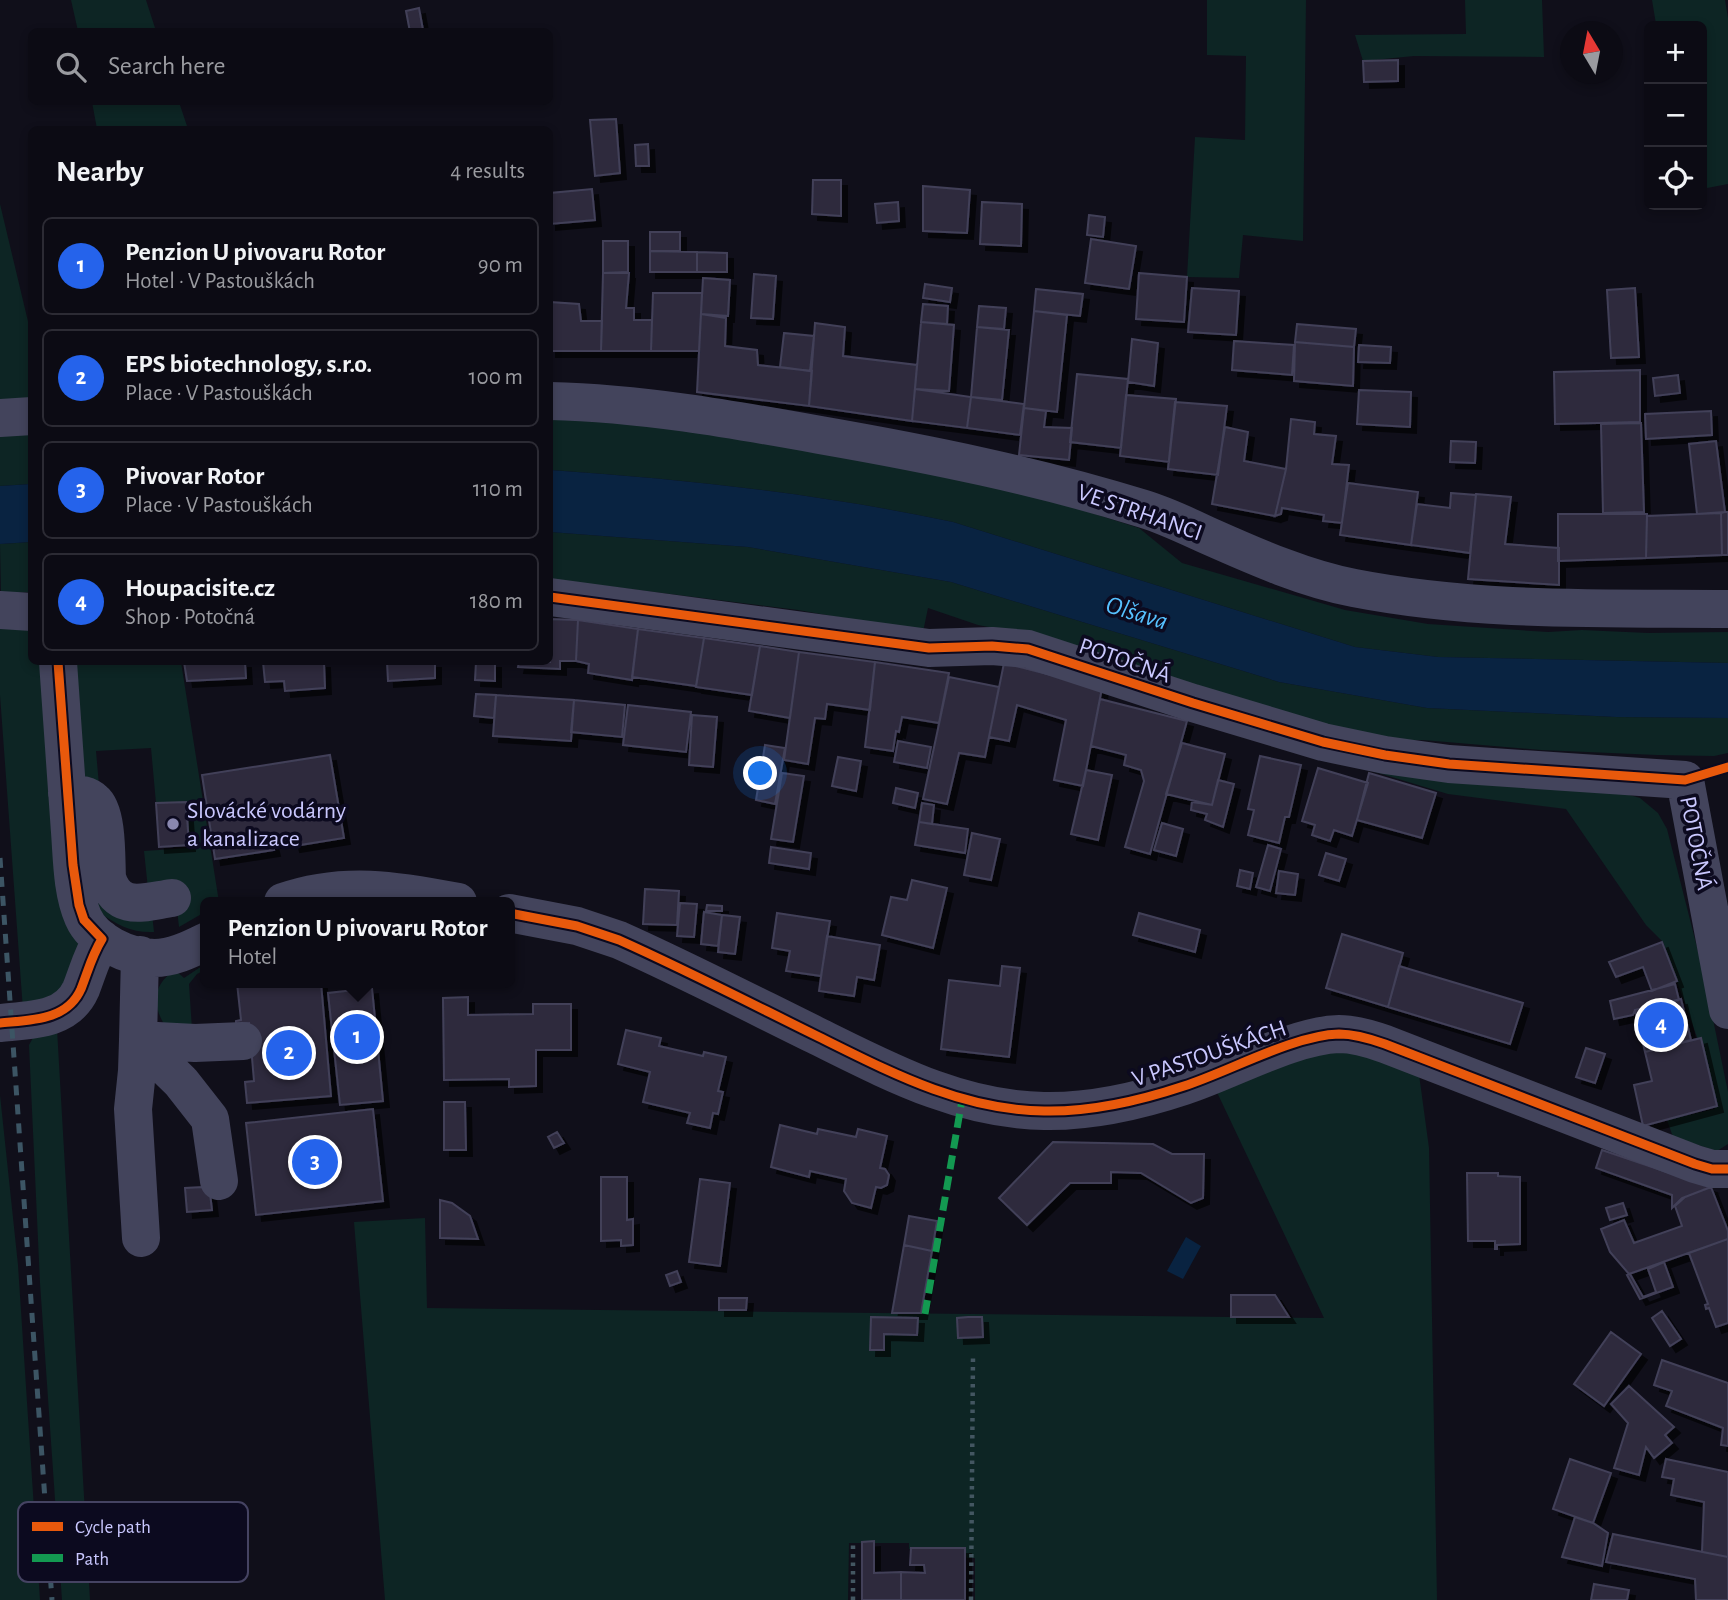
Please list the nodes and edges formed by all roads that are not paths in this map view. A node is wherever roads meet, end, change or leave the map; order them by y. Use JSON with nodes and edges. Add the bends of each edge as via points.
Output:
{"nodes":[{"id":1,"x":553,"y":401,"type":"edge"},
{"id":2,"x":28,"y":416,"type":"edge"},
{"id":3,"x":0,"y":418,"type":"edge"},
{"id":4,"x":553,"y":597,"type":"edge"},
{"id":5,"x":0,"y":610,"type":"edge"},
{"id":6,"x":1728,"y":610,"type":"edge"},
{"id":7,"x":28,"y":612,"type":"edge"},
{"id":8,"x":58,"y":665,"type":"edge"},
{"id":9,"x":67,"y":793,"type":"junction"},
{"id":10,"x":302,"y":897,"type":"edge"},
{"id":11,"x":433,"y":897,"type":"edge"},
{"id":12,"x":172,"y":898,"type":"dead end"},
{"id":13,"x":515,"y":914,"type":"edge"},
{"id":14,"x":102,"y":939,"type":"junction"},
{"id":15,"x":200,"y":944,"type":"edge"},
{"id":16,"x":140,"y":955,"type":"junction"},
{"id":17,"x":1728,"y":1010,"type":"edge"},
{"id":18,"x":0,"y":1023,"type":"edge"},
{"id":19,"x":138,"y":1040,"type":"junction"},
{"id":20,"x":243,"y":1041,"type":"dead end"},
{"id":21,"x":1728,"y":1169,"type":"edge"},
{"id":22,"x":219,"y":1181,"type":"dead end"},
{"id":23,"x":141,"y":1238,"type":"dead end"}],
"edges":[{"from":1,"to":6,"type":"street","name":"VE STRHANCI","via":[[754,423],[997,470],[1148,510],[1304,574],[1351,587],[1435,601],[1504,606]]},
{"from":2,"to":3,"type":"street"},
{"from":4,"to":17,"type":"street","name":"POTOČNÁ","via":[[929,648],[1028,649],[1323,742],[1373,752],[1449,764],[1685,780]]},
{"from":5,"to":7,"type":"street"},
{"from":8,"to":9,"type":"street"},
{"from":9,"to":12,"type":"street","via":[[93,799],[100,808],[107,878],[118,899]]},
{"from":9,"to":14,"type":"street","via":[[79,905],[83,920]]},
{"from":10,"to":11,"type":"street","via":[[362,888]]},
{"from":13,"to":21,"type":"street","name":"V PASTOUŠKÁCH","via":[[620,940],[885,1069],[938,1092],[993,1107],[1064,1111],[1122,1103],[1185,1086],[1308,1040],[1339,1034],[1385,1044],[1695,1164]]},
{"from":14,"to":16,"type":"street"},
{"from":14,"to":18,"type":"street","via":[[73,1004],[49,1018]]},
{"from":15,"to":16,"type":"street","via":[[170,956]]},
{"from":16,"to":19,"type":"street"},
{"from":19,"to":20,"type":"street"},
{"from":19,"to":22,"type":"street","via":[[210,1119]]},
{"from":19,"to":23,"type":"street","via":[[133,1109]]}]}
